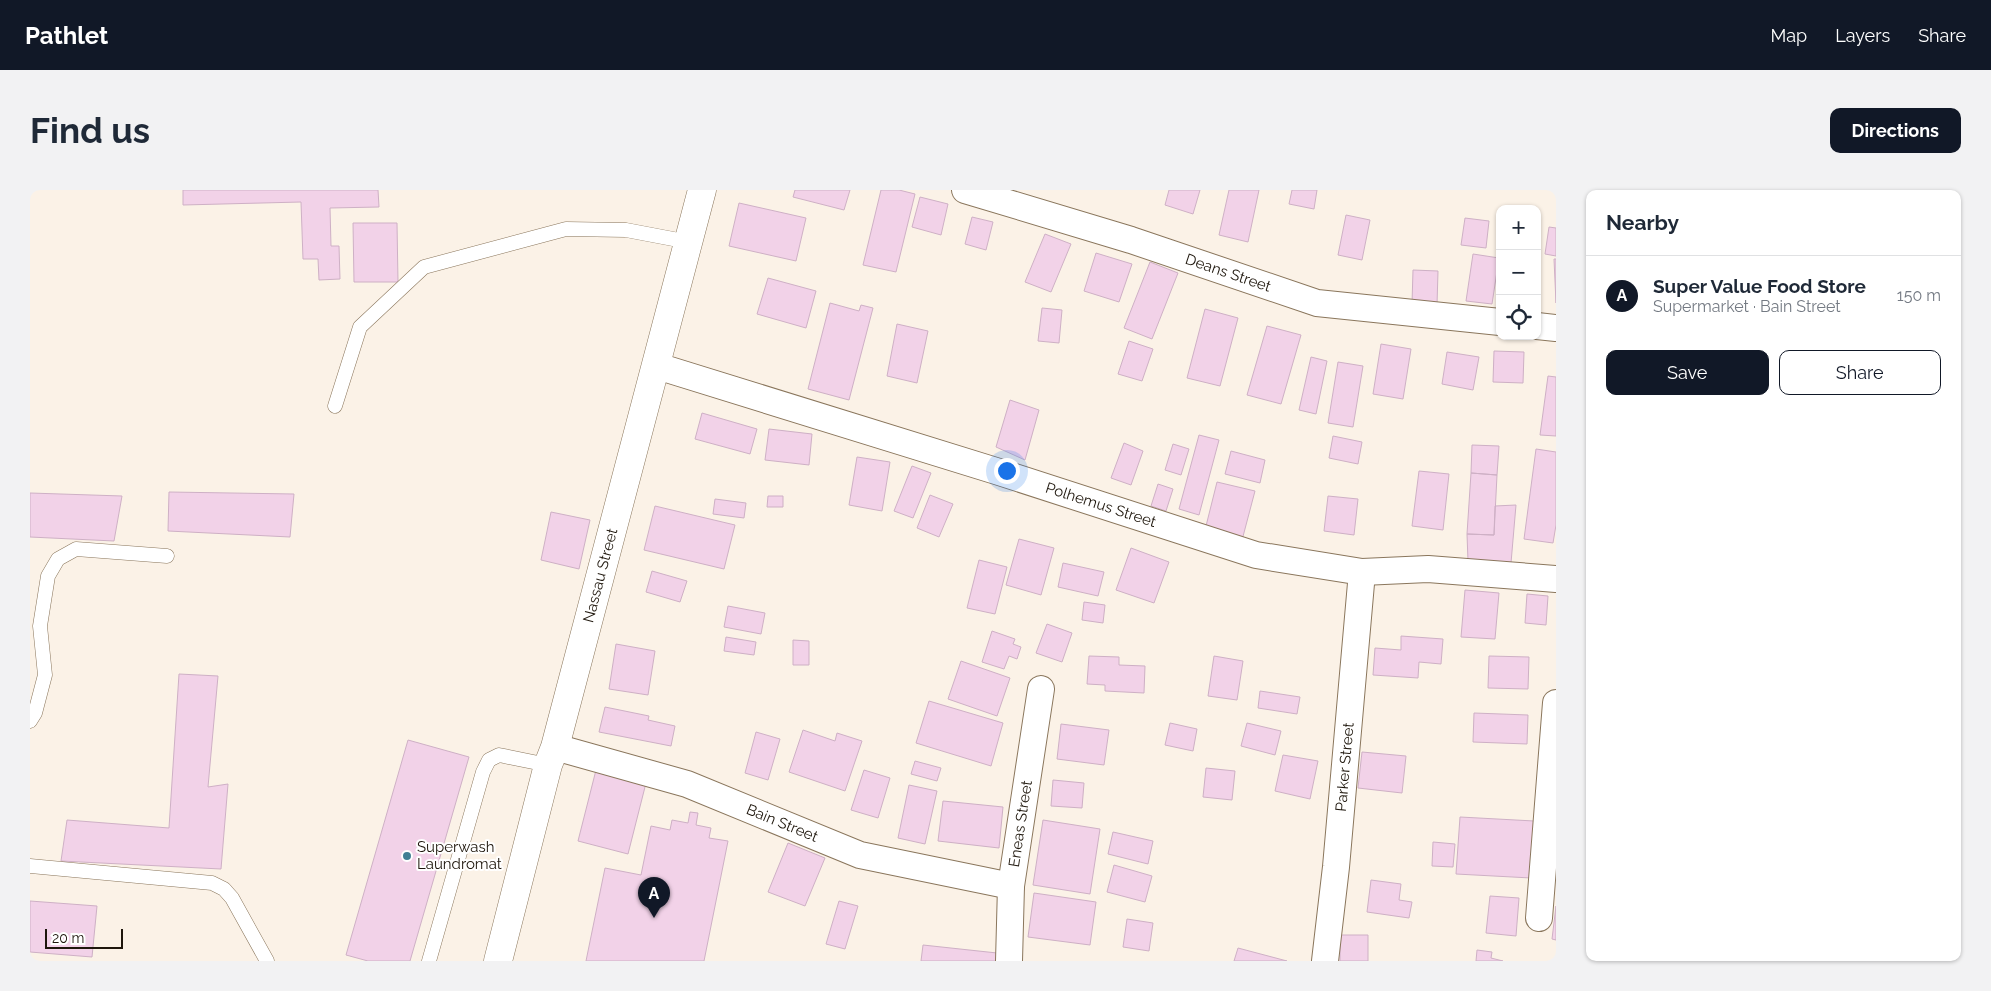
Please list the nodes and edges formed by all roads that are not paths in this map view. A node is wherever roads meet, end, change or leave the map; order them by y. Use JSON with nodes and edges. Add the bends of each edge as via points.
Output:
{"nodes":[{"id":1,"x":702,"y":190,"type":"edge"},
{"id":2,"x":965,"y":190,"type":"edge"},
{"id":3,"x":689,"y":242,"type":"junction"},
{"id":4,"x":1496,"y":322,"type":"edge"},
{"id":5,"x":1541,"y":326,"type":"edge"},
{"id":6,"x":1556,"y":328,"type":"edge"},
{"id":7,"x":657,"y":366,"type":"junction"},
{"id":8,"x":335,"y":406,"type":"dead end"},
{"id":9,"x":167,"y":556,"type":"dead end"},
{"id":10,"x":1362,"y":572,"type":"junction"},
{"id":11,"x":1556,"y":580,"type":"edge"},
{"id":12,"x":1041,"y":689,"type":"dead end"},
{"id":13,"x":1556,"y":703,"type":"edge"},
{"id":14,"x":30,"y":721,"type":"edge"},
{"id":15,"x":552,"y":756,"type":"junction"},
{"id":16,"x":30,"y":866,"type":"edge"},
{"id":17,"x":1012,"y":886,"type":"junction"},
{"id":18,"x":1539,"y":918,"type":"dead end"},
{"id":19,"x":267,"y":961,"type":"edge"},
{"id":20,"x":428,"y":961,"type":"edge"},
{"id":21,"x":498,"y":961,"type":"edge"},
{"id":22,"x":1009,"y":961,"type":"edge"},
{"id":23,"x":1325,"y":961,"type":"edge"}],
"edges":[{"from":1,"to":3,"type":"main road","name":"Nassau Street"},
{"from":2,"to":4,"type":"street","name":"Deans Street","via":[[1131,240],[1318,303]]},
{"from":3,"to":7,"type":"main road","name":"Nassau Street"},
{"from":3,"to":8,"type":"lane","via":[[626,230],[566,229],[424,267],[360,327]]},
{"from":5,"to":6,"type":"street"},
{"from":7,"to":10,"type":"street","name":"Polhemus Street","via":[[1256,555]]},
{"from":7,"to":15,"type":"main road","name":"Nassau Street"},
{"from":9,"to":14,"type":"lane","via":[[76,549],[58,559],[48,576],[40,626],[44,675],[36,713]]},
{"from":10,"to":11,"type":"street","name":"Polhemus Street","via":[[1428,569]]},
{"from":10,"to":23,"type":"street","name":"Parker Street"},
{"from":12,"to":17,"type":"street","name":"Eneas Street"},
{"from":13,"to":18,"type":"street"},
{"from":15,"to":17,"type":"street","name":"Bain Street","via":[[687,784],[860,855]]},
{"from":15,"to":20,"type":"lane","via":[[499,755],[489,760]]},
{"from":15,"to":21,"type":"main road","name":"Nassau Street"},
{"from":16,"to":19,"type":"lane","via":[[212,883],[232,898]]},
{"from":17,"to":22,"type":"street","name":"Eneas Street"}]}
